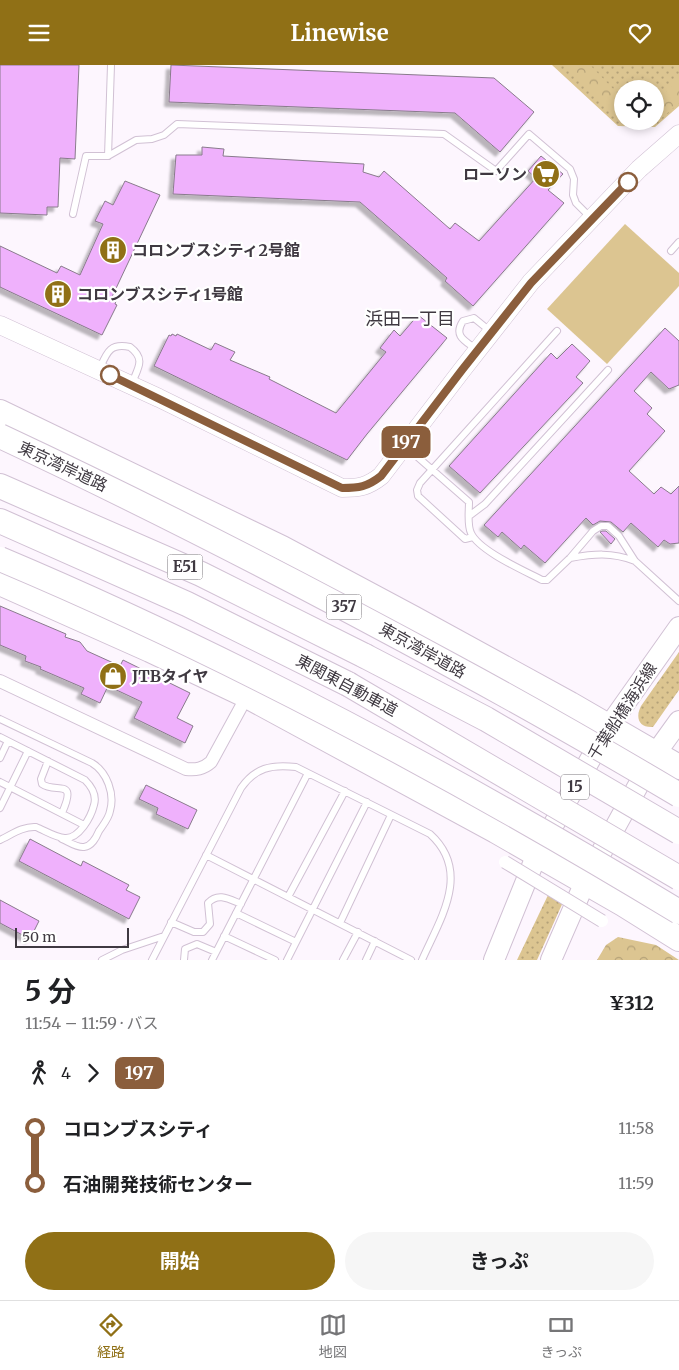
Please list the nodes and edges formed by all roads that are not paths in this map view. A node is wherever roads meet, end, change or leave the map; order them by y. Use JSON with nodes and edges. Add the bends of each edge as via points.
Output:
{"nodes":[{"id":1,"x":111,"y":65,"type":"edge"},
{"id":2,"x":679,"y":133,"type":"edge"},
{"id":3,"x":108,"y":156,"type":"junction"},
{"id":4,"x":73,"y":214,"type":"dead end"},
{"id":5,"x":592,"y":219,"type":"junction"},
{"id":6,"x":679,"y":242,"type":"edge"},
{"id":7,"x":671,"y":251,"type":"dead end"},
{"id":8,"x":0,"y":325,"type":"edge"},
{"id":9,"x":557,"y":331,"type":"dead end"},
{"id":10,"x":492,"y":332,"type":"junction"},
{"id":11,"x":477,"y":350,"type":"junction"},
{"id":12,"x":100,"y":370,"type":"junction"},
{"id":13,"x":608,"y":370,"type":"dead end"},
{"id":14,"x":132,"y":385,"type":"junction"},
{"id":15,"x":0,"y":412,"type":"edge"},
{"id":16,"x":0,"y":436,"type":"edge"},
{"id":17,"x":404,"y":445,"type":"junction"},
{"id":18,"x":432,"y":469,"type":"junction"},
{"id":19,"x":0,"y":486,"type":"edge"},
{"id":20,"x":469,"y":516,"type":"junction"},
{"id":21,"x":0,"y":521,"type":"edge"},
{"id":22,"x":473,"y":537,"type":"junction"},
{"id":23,"x":570,"y":558,"type":"junction"},
{"id":24,"x":0,"y":559,"type":"edge"},
{"id":25,"x":635,"y":561,"type":"junction"},
{"id":26,"x":0,"y":583,"type":"edge"},
{"id":27,"x":679,"y":601,"type":"edge"},
{"id":28,"x":679,"y":627,"type":"edge"},
{"id":29,"x":0,"y":681,"type":"edge"},
{"id":30,"x":247,"y":696,"type":"junction"},
{"id":31,"x":0,"y":719,"type":"edge"},
{"id":32,"x":679,"y":721,"type":"edge"},
{"id":33,"x":609,"y":726,"type":"junction"},
{"id":34,"x":0,"y":737,"type":"edge"},
{"id":35,"x":8,"y":741,"type":"junction"},
{"id":36,"x":28,"y":751,"type":"junction"},
{"id":37,"x":656,"y":753,"type":"junction"},
{"id":38,"x":0,"y":758,"type":"edge"},
{"id":39,"x":48,"y":761,"type":"junction"},
{"id":40,"x":679,"y":767,"type":"edge"},
{"id":41,"x":308,"y":773,"type":"junction"},
{"id":42,"x":0,"y":782,"type":"edge"},
{"id":43,"x":10,"y":787,"type":"junction"},
{"id":44,"x":345,"y":791,"type":"junction"},
{"id":45,"x":679,"y":795,"type":"edge"},
{"id":46,"x":367,"y":803,"type":"junction"},
{"id":47,"x":0,"y":808,"type":"edge"},
{"id":48,"x":62,"y":813,"type":"junction"},
{"id":49,"x":391,"y":815,"type":"junction"},
{"id":50,"x":84,"y":825,"type":"junction"},
{"id":51,"x":679,"y":832,"type":"edge"},
{"id":52,"x":58,"y":837,"type":"junction"},
{"id":53,"x":0,"y":840,"type":"edge"},
{"id":54,"x":537,"y":854,"type":"junction"},
{"id":55,"x":206,"y":855,"type":"junction"},
{"id":56,"x":505,"y":862,"type":"dead end"},
{"id":57,"x":679,"y":878,"type":"edge"},
{"id":58,"x":254,"y":879,"type":"junction"},
{"id":59,"x":585,"y":882,"type":"junction"},
{"id":60,"x":288,"y":897,"type":"junction"},
{"id":61,"x":241,"y":904,"type":"junction"},
{"id":62,"x":312,"y":909,"type":"junction"},
{"id":63,"x":679,"y":912,"type":"edge"},
{"id":64,"x":236,"y":913,"type":"junction"},
{"id":65,"x":602,"y":921,"type":"dead end"},
{"id":66,"x":172,"y":922,"type":"junction"},
{"id":67,"x":340,"y":923,"type":"junction"},
{"id":68,"x":358,"y":933,"type":"junction"},
{"id":69,"x":224,"y":936,"type":"junction"},
{"id":70,"x":164,"y":937,"type":"junction"},
{"id":71,"x":679,"y":939,"type":"edge"},
{"id":72,"x":375,"y":941,"type":"junction"},
{"id":73,"x":296,"y":942,"type":"junction"},
{"id":74,"x":215,"y":957,"type":"edge"},
{"id":75,"x":102,"y":960,"type":"edge"},
{"id":76,"x":152,"y":960,"type":"edge"},
{"id":77,"x":184,"y":960,"type":"edge"},
{"id":78,"x":274,"y":960,"type":"edge"},
{"id":79,"x":287,"y":960,"type":"edge"},
{"id":80,"x":343,"y":960,"type":"edge"},
{"id":81,"x":366,"y":960,"type":"edge"},
{"id":82,"x":411,"y":960,"type":"edge"},
{"id":83,"x":422,"y":960,"type":"edge"},
{"id":84,"x":494,"y":960,"type":"edge"},
{"id":85,"x":551,"y":960,"type":"edge"}],
"edges":[{"from":1,"to":3,"type":"lane"},
{"from":2,"to":5,"type":"street"},
{"from":3,"to":4,"type":"lane","via":[[86,157]]},
{"from":3,"to":5,"type":"lane","via":[[136,140],[164,135],[177,124],[444,134],[496,171],[529,134],[570,169],[576,203]]},
{"from":5,"to":10,"type":"street","via":[[531,283]]},
{"from":6,"to":7,"type":"lane"},
{"from":8,"to":12,"type":"street"},
{"from":9,"to":18,"type":"lane"},
{"from":10,"to":11,"type":"street"},
{"from":10,"to":11,"type":"lane","via":[[474,318],[463,321],[458,333]]},
{"from":11,"to":17,"type":"street"},
{"from":12,"to":14,"type":"street"},
{"from":12,"to":14,"type":"lane","via":[[110,349],[130,347],[138,354],[141,363]]},
{"from":13,"to":20,"type":"lane","via":[[485,504]]},
{"from":14,"to":17,"type":"street","via":[[342,488],[362,487],[373,482]]},
{"from":15,"to":33,"type":"highway","via":[[282,548],[414,617]]},
{"from":16,"to":45,"type":"highway","name":"東京湾岸道路","number":"357","bridge":true,"via":[[109,487],[371,621],[518,701]]},
{"from":17,"to":18,"type":"lane"},
{"from":18,"to":20,"type":"lane","via":[[469,502]]},
{"from":18,"to":22,"type":"lane","via":[[420,483],[418,496],[466,539]]},
{"from":19,"to":51,"type":"highway","name":"東関東自動車道","number":"E51","bridge":true,"via":[[201,575],[374,661],[486,719]]},
{"from":20,"to":22,"type":"lane"},
{"from":21,"to":57,"type":"highway","name":"東関東自動車道","number":"E51","bridge":true,"via":[[187,604],[348,684]]},
{"from":22,"to":23,"type":"lane","via":[[489,551],[542,581],[547,581]]},
{"from":23,"to":25,"type":"lane","via":[[607,554]]},
{"from":23,"to":25,"type":"lane","via":[[592,531],[606,525],[619,536]]},
{"from":24,"to":63,"type":"highway","bridge":true,"via":[[168,633],[365,732]]},
{"from":25,"to":27,"type":"lane"},
{"from":26,"to":30,"type":"highway"},
{"from":28,"to":33,"type":"main road","name":"千葉船橋海浜線","number":"15"},
{"from":29,"to":30,"type":"street","via":[[186,769],[196,770],[211,762]]},
{"from":30,"to":54,"type":"highway"},
{"from":31,"to":52,"type":"lane","via":[[92,763],[98,767],[111,790],[110,811],[94,840],[82,847]]},
{"from":32,"to":37,"type":"main road"},
{"from":33,"to":37,"type":"highway"},
{"from":33,"to":54,"type":"main road","name":"千葉船橋海浜線","number":"15"},
{"from":34,"to":35,"type":"lane"},
{"from":35,"to":36,"type":"lane"},
{"from":35,"to":38,"type":"lane"},
{"from":36,"to":39,"type":"lane"},
{"from":36,"to":43,"type":"lane"},
{"from":37,"to":40,"type":"highway"},
{"from":37,"to":59,"type":"main road"},
{"from":39,"to":48,"type":"lane","via":[[42,784],[48,788],[64,788],[68,796]]},
{"from":39,"to":50,"type":"lane","via":[[92,787],[94,805]]},
{"from":41,"to":44,"type":"lane"},
{"from":41,"to":55,"type":"lane","via":[[296,767],[268,767],[247,779]]},
{"from":41,"to":58,"type":"lane"},
{"from":42,"to":43,"type":"lane"},
{"from":43,"to":47,"type":"lane"},
{"from":43,"to":48,"type":"lane"},
{"from":44,"to":46,"type":"lane"},
{"from":44,"to":60,"type":"lane"},
{"from":46,"to":49,"type":"lane"},
{"from":46,"to":62,"type":"lane"},
{"from":48,"to":50,"type":"lane"},
{"from":49,"to":67,"type":"lane"},
{"from":49,"to":83,"type":"lane","via":[[437,840],[447,857],[452,877],[445,907]]},
{"from":50,"to":52,"type":"lane","via":[[80,832],[70,837]]},
{"from":52,"to":53,"type":"lane","via":[[31,826]]},
{"from":54,"to":59,"type":"highway"},
{"from":54,"to":84,"type":"main road","name":"千葉船橋海浜線","number":"15"},
{"from":55,"to":58,"type":"lane"},
{"from":55,"to":66,"type":"lane"},
{"from":56,"to":65,"type":"street","bridge":true},
{"from":58,"to":60,"type":"lane"},
{"from":58,"to":61,"type":"lane"},
{"from":59,"to":71,"type":"highway"},
{"from":59,"to":85,"type":"main road"},
{"from":60,"to":62,"type":"lane"},
{"from":61,"to":64,"type":"lane"},
{"from":61,"to":66,"type":"lane","via":[[223,896],[211,900],[208,903],[210,924],[203,932],[194,933]]},
{"from":62,"to":67,"type":"lane"},
{"from":62,"to":73,"type":"lane"},
{"from":64,"to":69,"type":"lane"},
{"from":64,"to":73,"type":"lane"},
{"from":66,"to":70,"type":"lane"},
{"from":67,"to":68,"type":"lane"},
{"from":68,"to":72,"type":"lane"},
{"from":68,"to":80,"type":"lane"},
{"from":69,"to":74,"type":"lane"},
{"from":69,"to":78,"type":"lane"},
{"from":70,"to":75,"type":"lane"},
{"from":70,"to":76,"type":"lane"},
{"from":72,"to":81,"type":"lane"},
{"from":72,"to":82,"type":"lane"},
{"from":73,"to":79,"type":"lane"},
{"from":74,"to":77,"type":"lane","via":[[197,944],[185,949]]}]}
